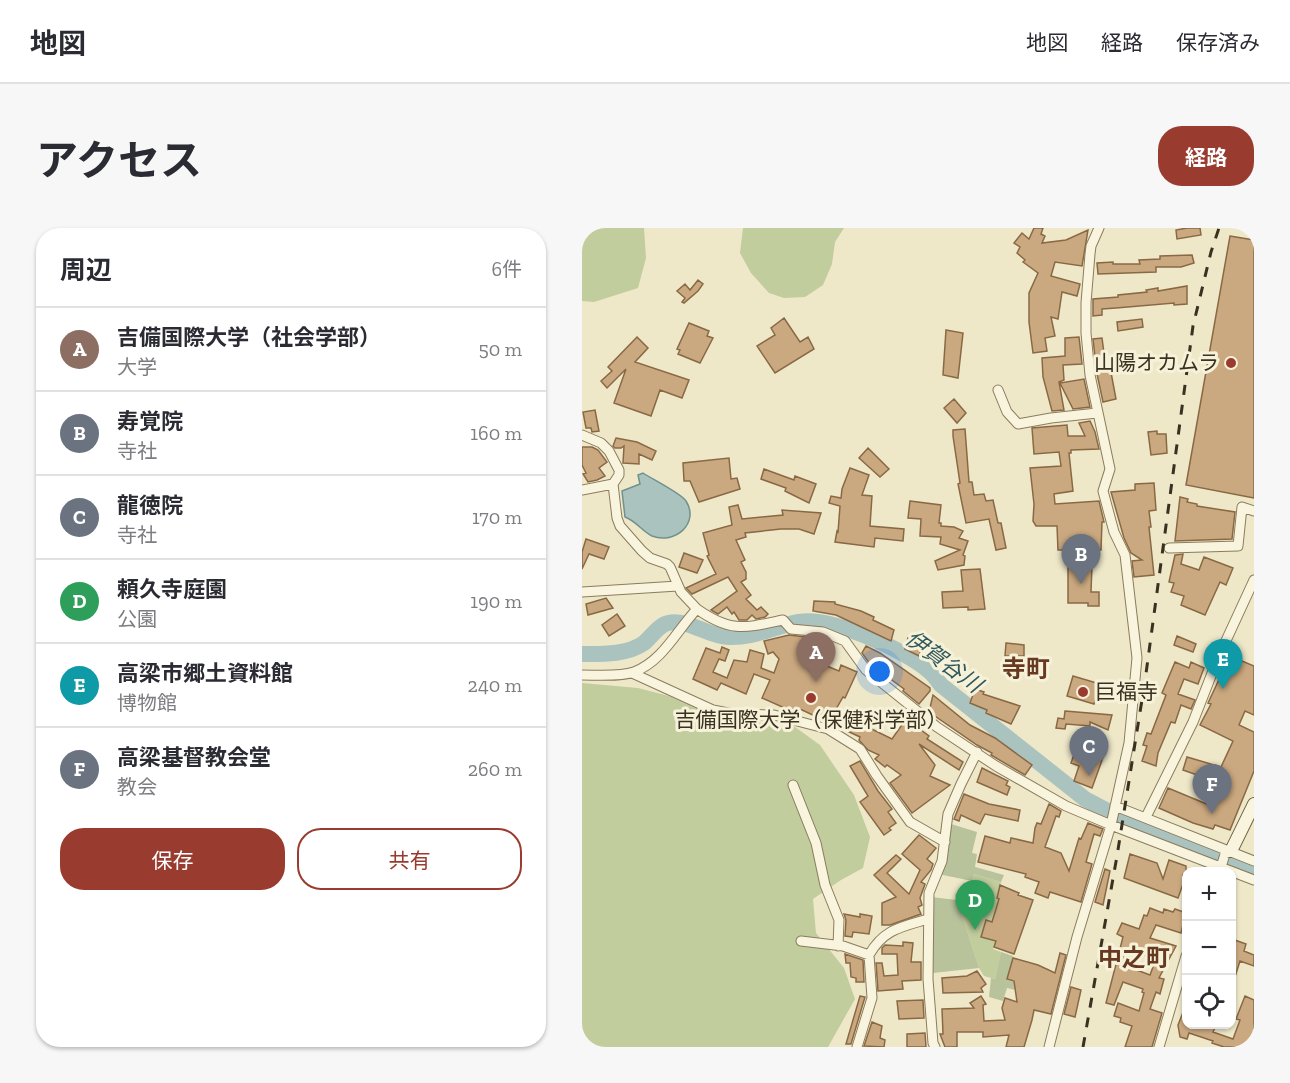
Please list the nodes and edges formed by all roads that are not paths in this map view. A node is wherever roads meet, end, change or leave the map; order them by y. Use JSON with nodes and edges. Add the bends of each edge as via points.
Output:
{"nodes":[{"id":1,"x":1099,"y":228,"type":"edge"},
{"id":2,"x":998,"y":390,"type":"dead end"},
{"id":3,"x":1097,"y":413,"type":"junction"},
{"id":4,"x":582,"y":435,"type":"edge"},
{"id":5,"x":613,"y":484,"type":"junction"},
{"id":6,"x":582,"y":490,"type":"edge"},
{"id":7,"x":1254,"y":511,"type":"edge"},
{"id":8,"x":1169,"y":548,"type":"dead end"},
{"id":9,"x":1254,"y":580,"type":"edge"},
{"id":10,"x":678,"y":586,"type":"junction"},
{"id":11,"x":582,"y":592,"type":"edge"},
{"id":12,"x":695,"y":611,"type":"junction"},
{"id":13,"x":632,"y":673,"type":"junction"},
{"id":14,"x":582,"y":675,"type":"edge"},
{"id":15,"x":978,"y":752,"type":"junction"},
{"id":16,"x":793,"y":784,"type":"dead end"},
{"id":17,"x":1254,"y":804,"type":"edge"},
{"id":18,"x":1115,"y":807,"type":"junction"},
{"id":19,"x":1146,"y":817,"type":"junction"},
{"id":20,"x":1111,"y":825,"type":"junction"},
{"id":21,"x":945,"y":842,"type":"junction"},
{"id":22,"x":1228,"y":852,"type":"junction"},
{"id":23,"x":1254,"y":861,"type":"edge"},
{"id":24,"x":1217,"y":867,"type":"edge"},
{"id":25,"x":1236,"y":874,"type":"edge"},
{"id":26,"x":1254,"y":880,"type":"edge"},
{"id":27,"x":928,"y":919,"type":"junction"},
{"id":28,"x":801,"y":941,"type":"dead end"},
{"id":29,"x":838,"y":946,"type":"junction"},
{"id":30,"x":869,"y":955,"type":"junction"},
{"id":31,"x":1182,"y":969,"type":"edge"},
{"id":32,"x":857,"y":1047,"type":"edge"},
{"id":33,"x":935,"y":1047,"type":"edge"},
{"id":34,"x":1049,"y":1047,"type":"edge"},
{"id":35,"x":1159,"y":1047,"type":"edge"}],
"edges":[{"from":1,"to":3,"type":"street","via":[[1091,246],[1086,303],[1090,375]]},
{"from":2,"to":3,"type":"street","via":[[1007,412],[1018,424]]},
{"from":3,"to":18,"type":"street","via":[[1110,469],[1103,491],[1125,555],[1137,658],[1129,743]]},
{"from":4,"to":5,"type":"street","via":[[609,451],[619,470]]},
{"from":5,"to":6,"type":"street"},
{"from":5,"to":10,"type":"street","via":[[620,526],[642,551],[670,567]]},
{"from":7,"to":8,"type":"street","via":[[1242,507],[1238,546]]},
{"from":9,"to":19,"type":"street","via":[[1193,722]]},
{"from":10,"to":11,"type":"street"},
{"from":10,"to":12,"type":"street"},
{"from":12,"to":13,"type":"street","via":[[659,655]]},
{"from":12,"to":15,"type":"street","via":[[743,628],[783,620],[791,629],[823,632],[845,641],[866,670],[893,693]]},
{"from":13,"to":14,"type":"street"},
{"from":13,"to":21,"type":"street","via":[[713,710],[774,715],[828,729],[860,749],[910,822]]},
{"from":15,"to":20,"type":"street","via":[[1066,806]]},
{"from":15,"to":21,"type":"street","via":[[948,814]]},
{"from":16,"to":29,"type":"street","via":[[839,920]]},
{"from":17,"to":22,"type":"street"},
{"from":18,"to":19,"type":"street"},
{"from":18,"to":20,"type":"street"},
{"from":19,"to":22,"type":"street"},
{"from":20,"to":24,"type":"street"},
{"from":20,"to":34,"type":"street"},
{"from":21,"to":27,"type":"street","via":[[929,893]]},
{"from":22,"to":23,"type":"street"},
{"from":22,"to":24,"type":"street"},
{"from":25,"to":26,"type":"street"},
{"from":27,"to":30,"type":"street","via":[[885,935]]},
{"from":27,"to":33,"type":"street","via":[[928,979]]},
{"from":28,"to":29,"type":"street"},
{"from":29,"to":30,"type":"street"},
{"from":30,"to":32,"type":"street","via":[[872,998]]},
{"from":31,"to":35,"type":"street"}]}
